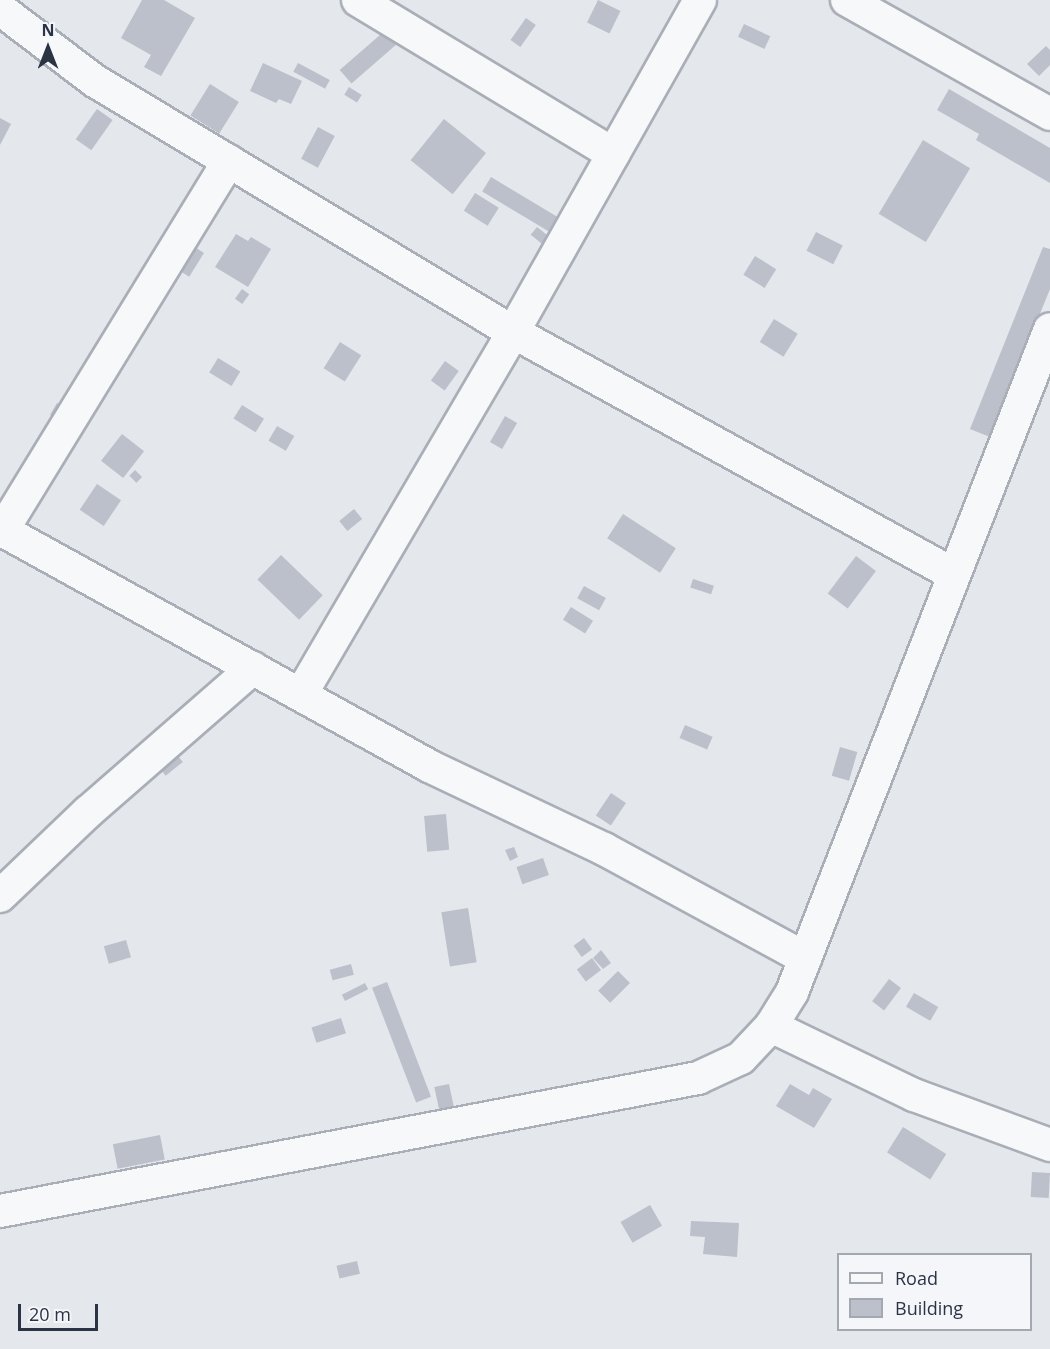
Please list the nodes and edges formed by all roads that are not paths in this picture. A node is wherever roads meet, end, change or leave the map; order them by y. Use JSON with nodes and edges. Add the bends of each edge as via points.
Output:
{"nodes":[{"id":1,"x":358,"y":0,"type":"edge"},
{"id":2,"x":700,"y":0,"type":"edge"},
{"id":3,"x":847,"y":0,"type":"edge"},
{"id":4,"x":0,"y":9,"type":"edge"},
{"id":5,"x":1050,"y":114,"type":"edge"},
{"id":6,"x":613,"y":154,"type":"junction"},
{"id":7,"x":229,"y":161,"type":"junction"},
{"id":8,"x":1050,"y":329,"type":"edge"},
{"id":9,"x":513,"y":332,"type":"junction"},
{"id":10,"x":1,"y":530,"type":"edge"},
{"id":11,"x":953,"y":574,"type":"junction"},
{"id":12,"x":253,"y":668,"type":"junction"},
{"id":13,"x":301,"y":694,"type":"junction"},
{"id":14,"x":0,"y":896,"type":"edge"},
{"id":15,"x":805,"y":958,"type":"junction"},
{"id":16,"x":771,"y":1026,"type":"junction"},
{"id":17,"x":1050,"y":1145,"type":"edge"},
{"id":18,"x":0,"y":1211,"type":"edge"}],
"edges":[{"from":1,"to":6,"type":"street"},
{"from":2,"to":6,"type":"street"},
{"from":3,"to":5,"type":"street"},
{"from":4,"to":7,"type":"street","via":[[95,81]]},
{"from":6,"to":9,"type":"street"},
{"from":7,"to":9,"type":"street"},
{"from":7,"to":10,"type":"street"},
{"from":8,"to":11,"type":"street"},
{"from":9,"to":11,"type":"street"},
{"from":9,"to":13,"type":"street"},
{"from":10,"to":12,"type":"street"},
{"from":11,"to":15,"type":"street"},
{"from":12,"to":13,"type":"street"},
{"from":12,"to":14,"type":"street","via":[[88,812]]},
{"from":13,"to":15,"type":"street","via":[[429,766],[604,849]]},
{"from":15,"to":16,"type":"street","via":[[792,993]]},
{"from":16,"to":17,"type":"street","via":[[914,1095]]},
{"from":16,"to":18,"type":"street","via":[[741,1058],[698,1078]]}]}
